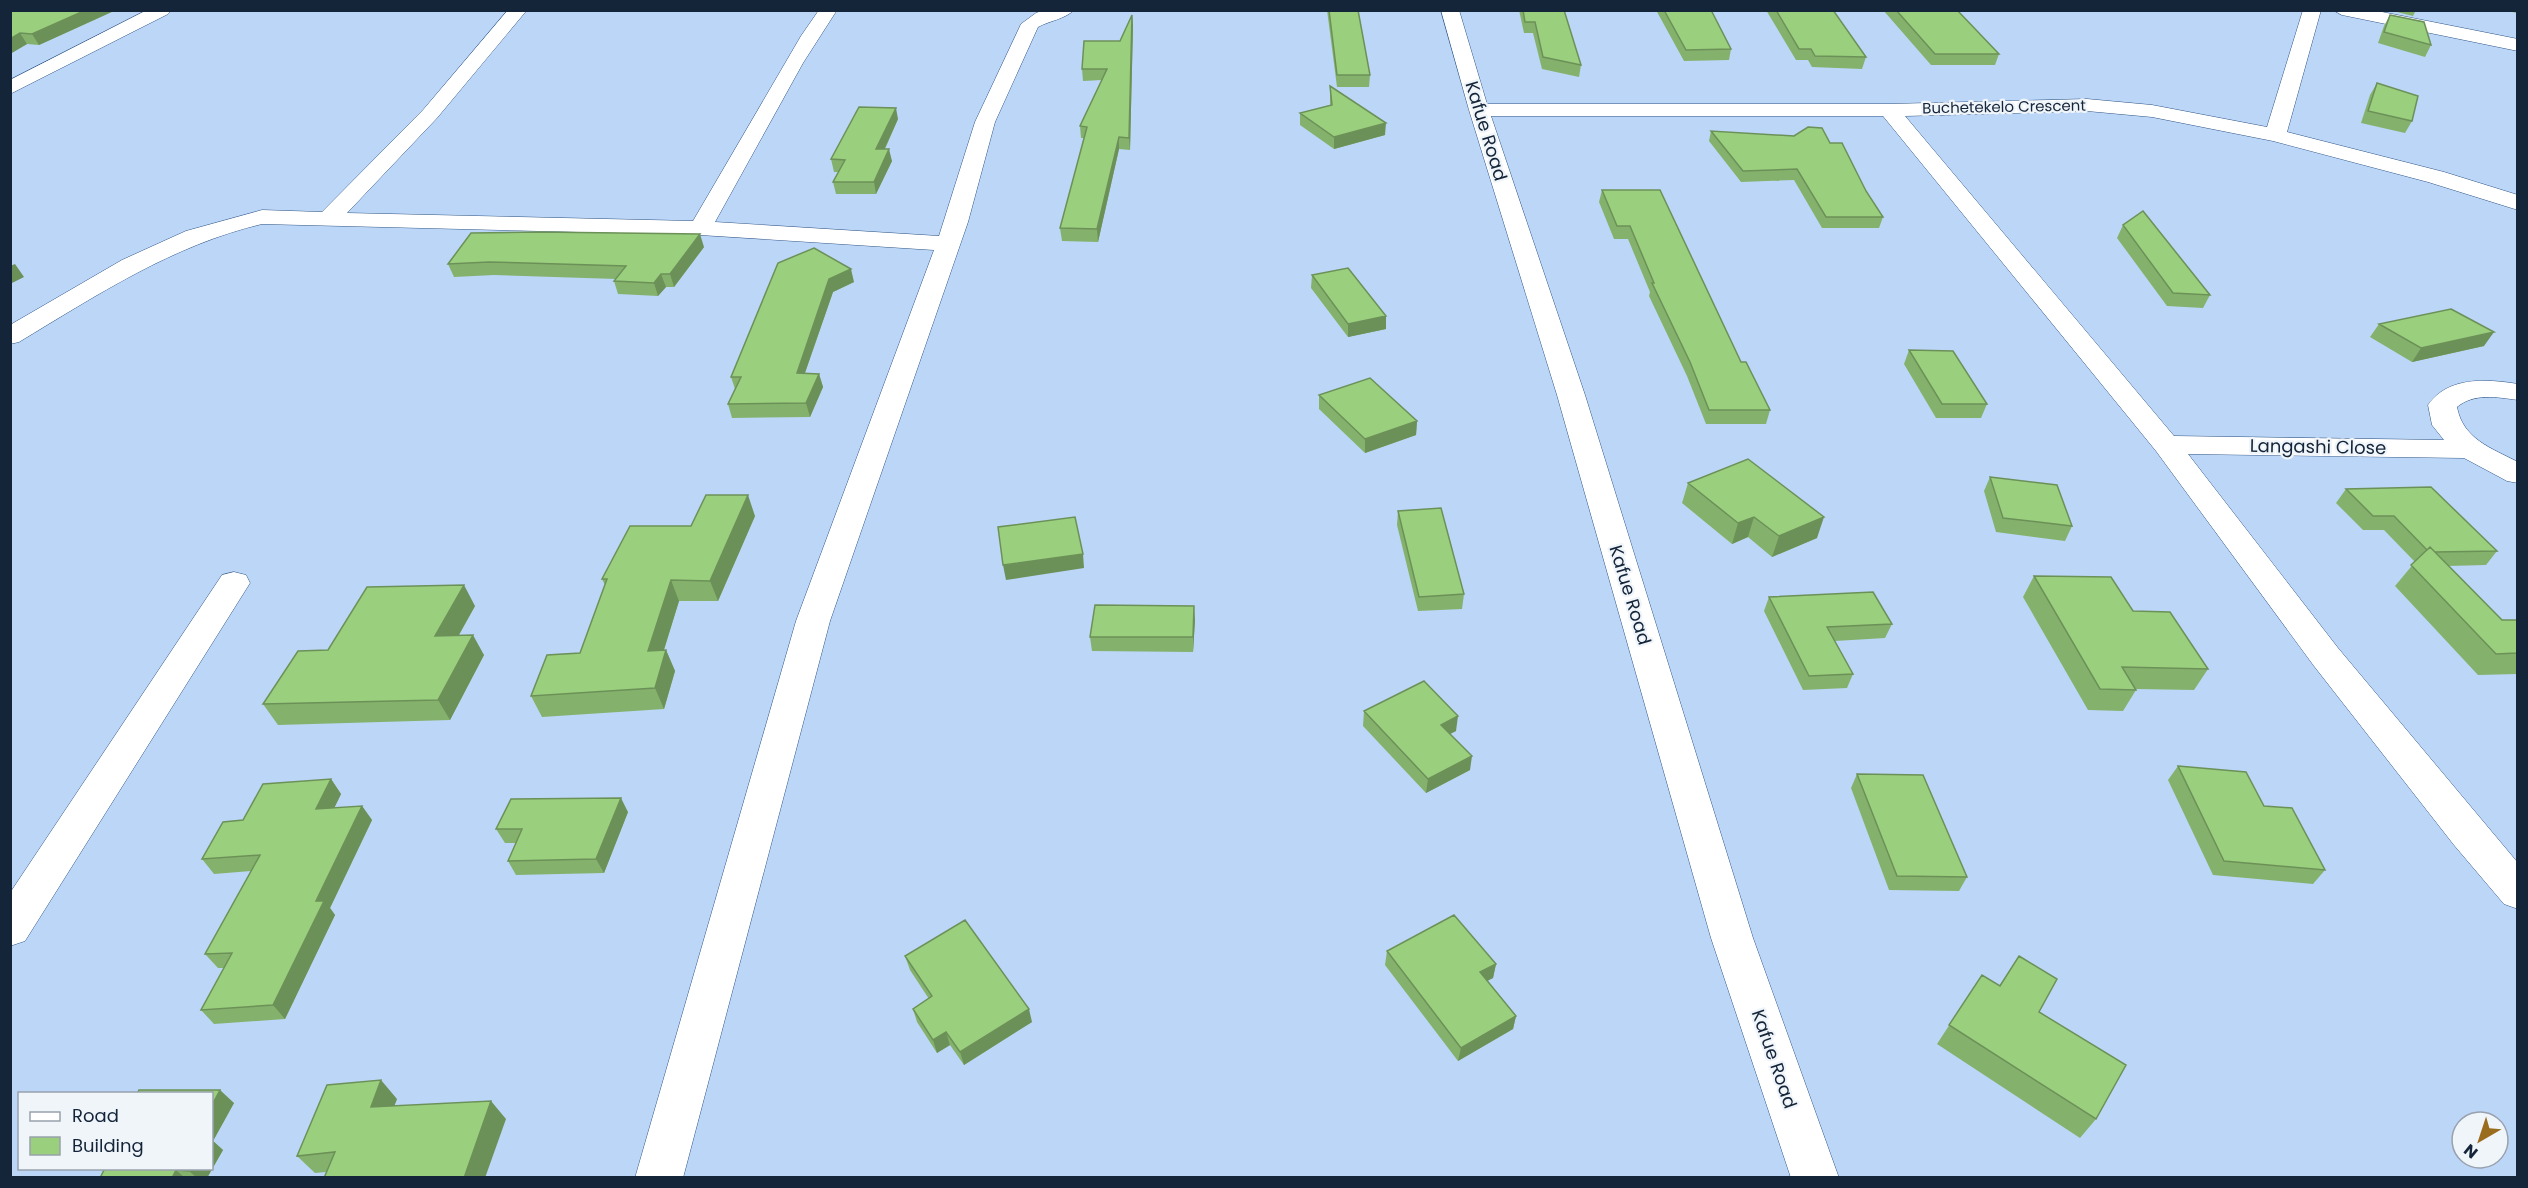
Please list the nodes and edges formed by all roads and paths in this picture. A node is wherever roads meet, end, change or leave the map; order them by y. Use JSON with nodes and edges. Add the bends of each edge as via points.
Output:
{"nodes":[{"id":1,"x":162,"y":10,"type":"edge"},
{"id":2,"x":518,"y":10,"type":"edge"},
{"id":3,"x":828,"y":10,"type":"edge"},
{"id":4,"x":1065,"y":10,"type":"edge"},
{"id":5,"x":1450,"y":10,"type":"edge"},
{"id":6,"x":2312,"y":10,"type":"edge"},
{"id":7,"x":2342,"y":10,"type":"edge"},
{"id":8,"x":2517,"y":45,"type":"edge"},
{"id":9,"x":10,"y":88,"type":"edge"},
{"id":10,"x":1479,"y":110,"type":"junction"},
{"id":11,"x":1889,"y":110,"type":"junction"},
{"id":12,"x":2275,"y":135,"type":"junction"},
{"id":13,"x":2517,"y":204,"type":"edge"},
{"id":14,"x":328,"y":219,"type":"junction"},
{"id":15,"x":700,"y":228,"type":"junction"},
{"id":16,"x":948,"y":244,"type":"junction"},
{"id":17,"x":10,"y":336,"type":"edge"},
{"id":18,"x":2517,"y":392,"type":"edge"},
{"id":19,"x":2166,"y":445,"type":"junction"},
{"id":20,"x":2470,"y":449,"type":"junction"},
{"id":21,"x":2517,"y":474,"type":"edge"},
{"id":22,"x":234,"y":583,"type":"dead end"},
{"id":23,"x":2517,"y":892,"type":"edge"},
{"id":24,"x":10,"y":928,"type":"edge"},
{"id":25,"x":659,"y":1178,"type":"edge"},
{"id":26,"x":1815,"y":1178,"type":"edge"}],
"edges":[{"from":1,"to":9,"type":"street"},
{"from":2,"to":14,"type":"street","via":[[430,114]]},
{"from":3,"to":15,"type":"street","via":[[801,47]]},
{"from":4,"to":16,"type":"street","via":[[1030,24],[985,122]]},
{"from":5,"to":10,"type":"street","name":"Kafue Road"},
{"from":6,"to":12,"type":"street"},
{"from":7,"to":8,"type":"street"},
{"from":10,"to":11,"type":"street","name":"Buchetekelo Crescent"},
{"from":10,"to":26,"type":"street","name":"Kafue Road","via":[[1574,406],[1732,938]]},
{"from":11,"to":12,"type":"street","name":"Buchetekelo Crescent","via":[[2087,105],[2152,111]]},
{"from":11,"to":19,"type":"street"},
{"from":12,"to":13,"type":"street","name":"Buchetekelo Crescent","via":[[2436,177]]},
{"from":14,"to":15,"type":"street"},
{"from":14,"to":17,"type":"street","via":[[261,217],[191,237],[126,269]]},
{"from":15,"to":16,"type":"street"},
{"from":16,"to":25,"type":"street","via":[[813,621]]},
{"from":18,"to":20,"type":"street","name":"Langashi Close","via":[[2491,388],[2458,392],[2442,405],[2446,426]]},
{"from":19,"to":20,"type":"street","name":"Langashi Close"},
{"from":19,"to":23,"type":"street","via":[[2326,657]]},
{"from":20,"to":21,"type":"street","name":"Langashi Close"},
{"from":22,"to":24,"type":"street"}]}
